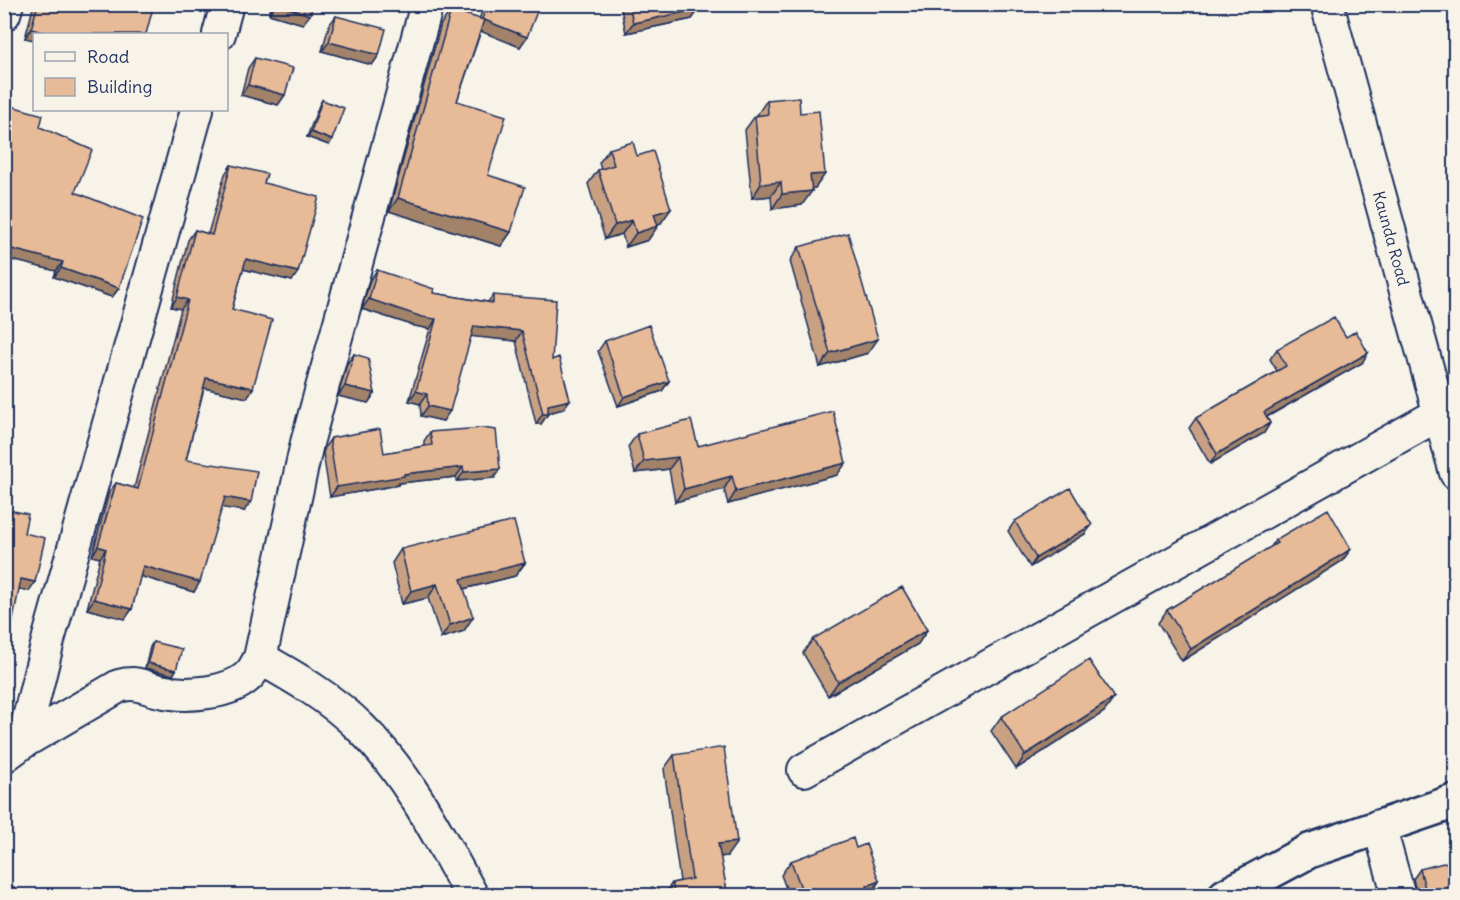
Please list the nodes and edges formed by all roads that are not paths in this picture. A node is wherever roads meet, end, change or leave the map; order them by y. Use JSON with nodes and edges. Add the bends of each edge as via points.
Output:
{"nodes":[{"id":1,"x":7,"y":4,"type":"edge"},
{"id":2,"x":227,"y":4,"type":"edge"},
{"id":3,"x":427,"y":4,"type":"edge"},
{"id":4,"x":1327,"y":4,"type":"edge"},
{"id":5,"x":4,"y":14,"type":"edge"},
{"id":6,"x":219,"y":33,"type":"edge"},
{"id":7,"x":197,"y":111,"type":"edge"},
{"id":8,"x":1439,"y":414,"type":"junction"},
{"id":9,"x":1455,"y":473,"type":"edge"},
{"id":10,"x":260,"y":658,"type":"junction"},
{"id":11,"x":14,"y":749,"type":"edge"},
{"id":12,"x":804,"y":770,"type":"dead end"},
{"id":13,"x":1455,"y":801,"type":"edge"},
{"id":14,"x":1379,"y":826,"type":"junction"},
{"id":15,"x":472,"y":896,"type":"edge"},
{"id":16,"x":1225,"y":896,"type":"edge"},
{"id":17,"x":1399,"y":896,"type":"edge"}],
"edges":[{"from":1,"to":5,"type":"street"},
{"from":2,"to":6,"type":"street"},
{"from":3,"to":10,"type":"street","via":[[307,443]]},
{"from":4,"to":8,"type":"street","name":"Kaunda Road"},
{"from":7,"to":11,"type":"street"},
{"from":8,"to":9,"type":"street","name":"Kaunda Road"},
{"from":8,"to":12,"type":"street"},
{"from":10,"to":11,"type":"street","via":[[250,674],[235,685],[193,695],[161,692],[133,683],[119,686]]},
{"from":10,"to":15,"type":"street","via":[[310,686],[361,728],[402,775]]},
{"from":13,"to":14,"type":"street"},
{"from":14,"to":16,"type":"street","via":[[1309,851]]},
{"from":14,"to":17,"type":"street"}]}
